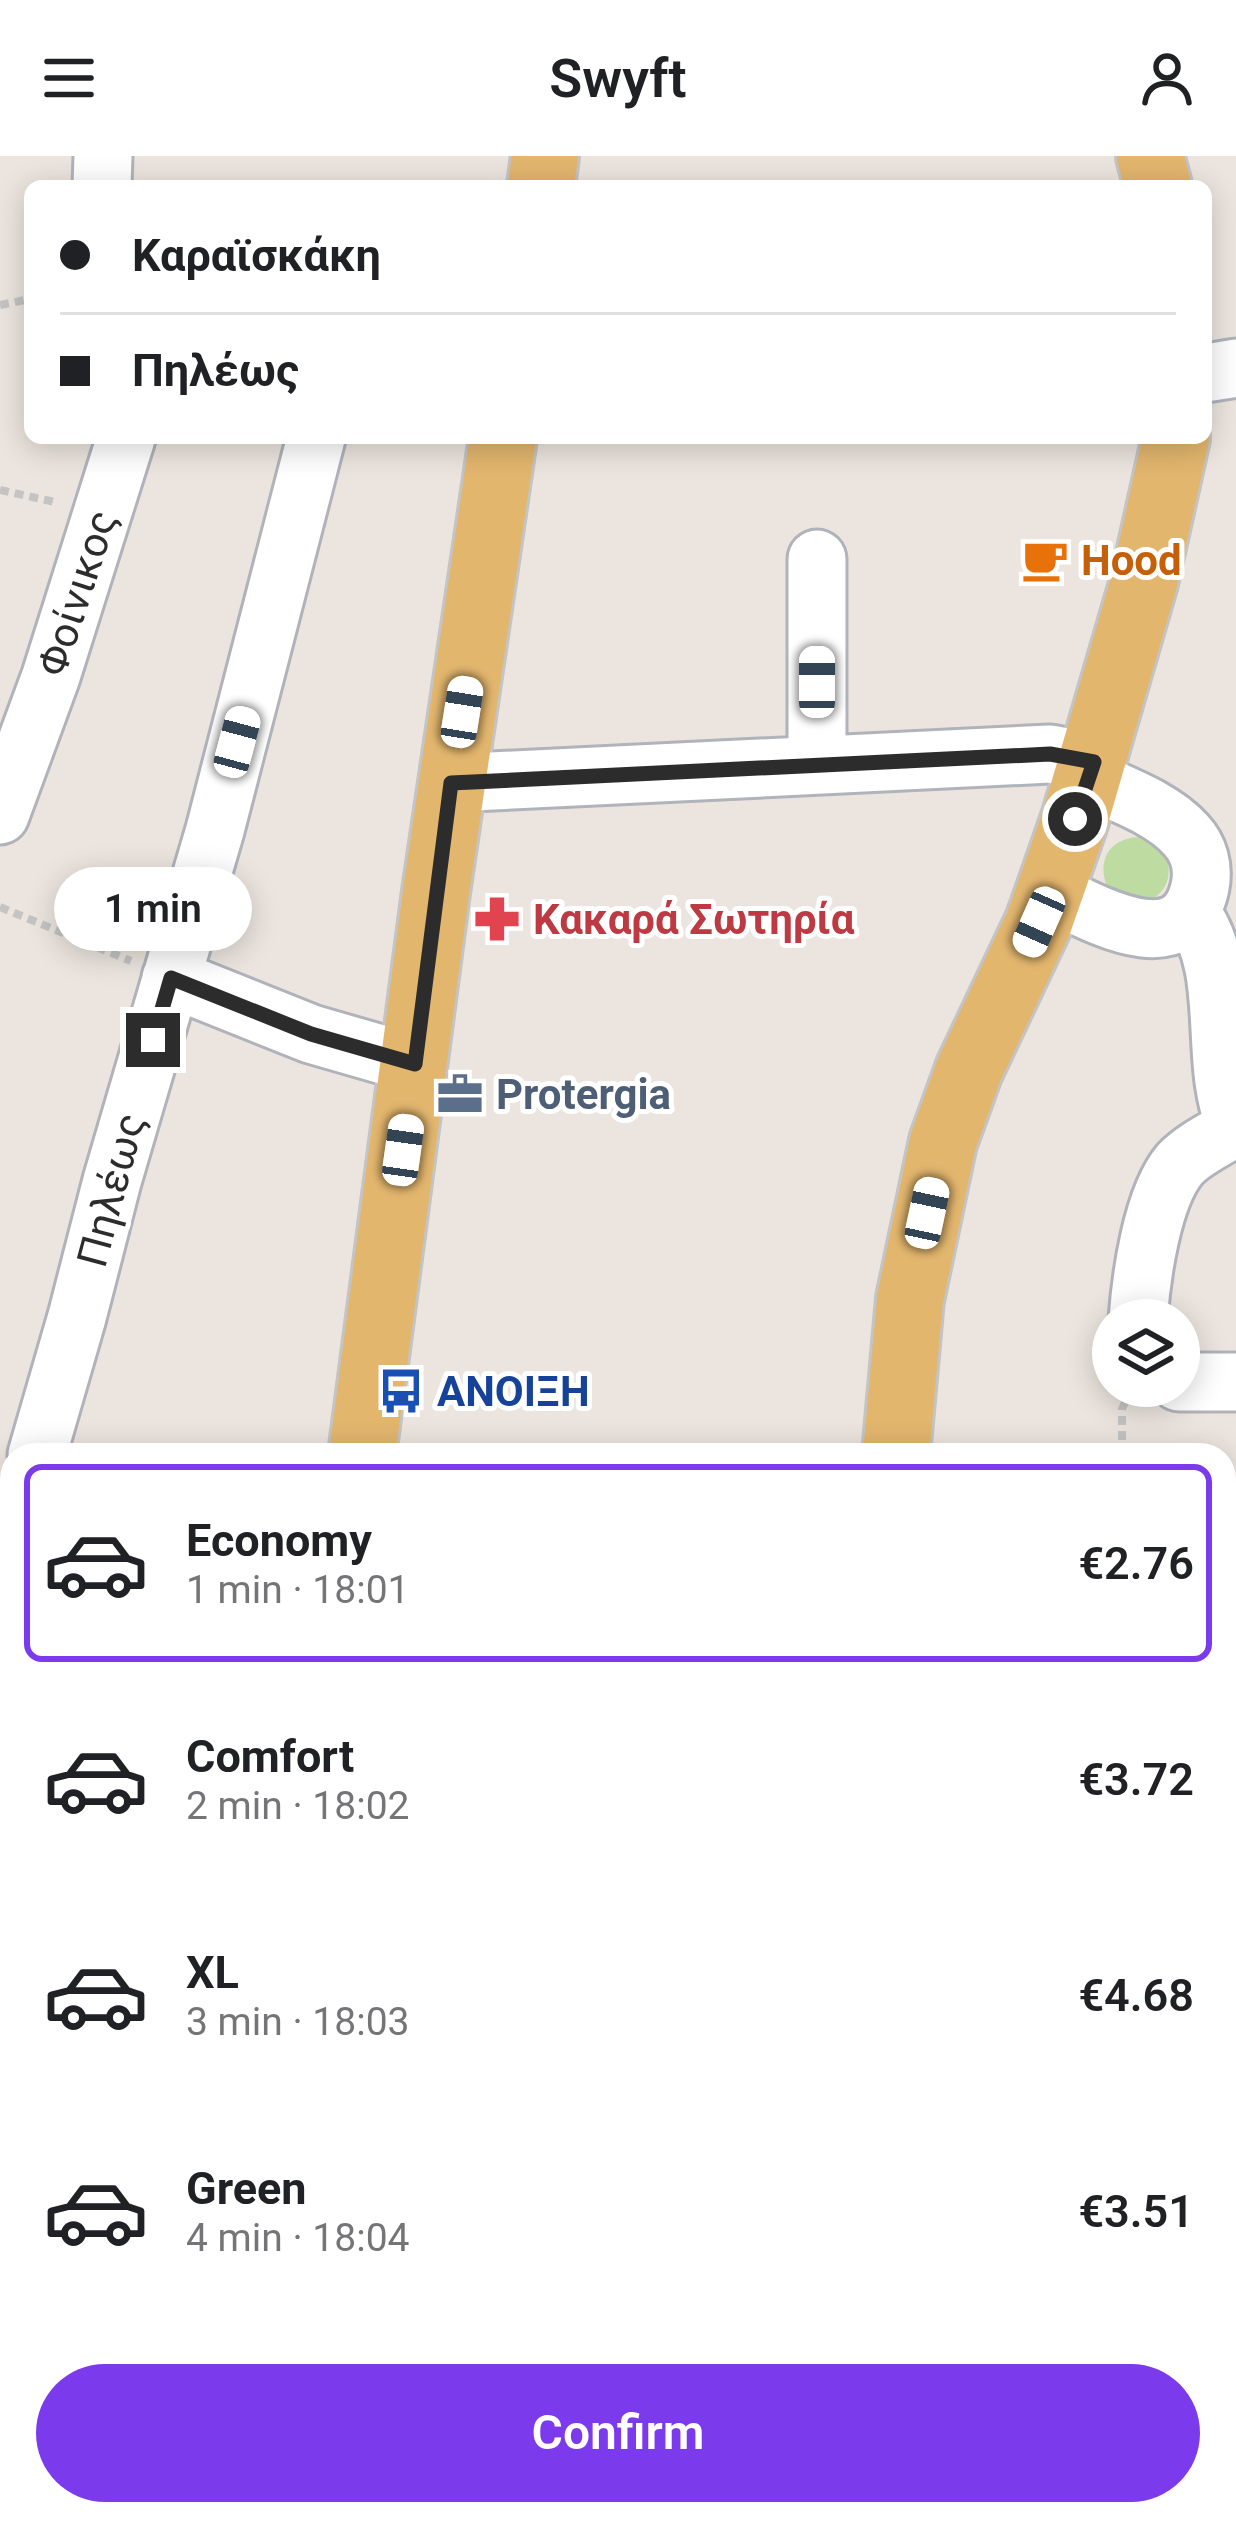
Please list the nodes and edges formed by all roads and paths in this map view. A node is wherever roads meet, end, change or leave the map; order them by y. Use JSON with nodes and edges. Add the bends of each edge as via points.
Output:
{"nodes":[{"id":1,"x":124,"y":444,"type":"edge"},
{"id":2,"x":314,"y":444,"type":"edge"},
{"id":3,"x":502,"y":444,"type":"edge"},
{"id":4,"x":1175,"y":444,"type":"edge"},
{"id":5,"x":817,"y":559,"type":"dead end"},
{"id":6,"x":818,"y":765,"type":"junction"},
{"id":7,"x":1091,"y":770,"type":"junction"},
{"id":8,"x":451,"y":783,"type":"junction"},
{"id":9,"x":0,"y":815,"type":"edge"},
{"id":10,"x":1050,"y":892,"type":"junction"},
{"id":11,"x":0,"y":907,"type":"edge"},
{"id":12,"x":1190,"y":911,"type":"junction"},
{"id":13,"x":171,"y":978,"type":"junction"},
{"id":14,"x":415,"y":1064,"type":"junction"},
{"id":15,"x":1236,"y":1127,"type":"edge"},
{"id":16,"x":1142,"y":1299,"type":"edge"},
{"id":17,"x":1200,"y":1382,"type":"edge"},
{"id":18,"x":1236,"y":1382,"type":"edge"},
{"id":19,"x":1122,"y":1407,"type":"edge"},
{"id":20,"x":40,"y":1443,"type":"edge"},
{"id":21,"x":364,"y":1443,"type":"edge"},
{"id":22,"x":897,"y":1443,"type":"edge"},
{"id":23,"x":1122,"y":1443,"type":"edge"}],
"edges":[{"from":1,"to":9,"type":"street","name":"Φοίνικος"},
{"from":2,"to":13,"type":"street","name":"Πηλέως"},
{"from":3,"to":8,"type":"main road"},
{"from":4,"to":7,"type":"main road"},
{"from":5,"to":6,"type":"street"},
{"from":6,"to":7,"type":"street","via":[[1050,754]]},
{"from":6,"to":8,"type":"street"},
{"from":7,"to":10,"type":"main road"},
{"from":7,"to":12,"type":"street","via":[[1183,830],[1199,854]]},
{"from":8,"to":14,"type":"main road"},
{"from":10,"to":12,"type":"street","via":[[1138,929],[1167,926]]},
{"from":10,"to":22,"type":"main road","via":[[943,1142],[908,1318]]},
{"from":11,"to":13,"type":"path"},
{"from":12,"to":15,"type":"street","via":[[1218,955]]},
{"from":13,"to":14,"type":"street","via":[[311,1034]]},
{"from":13,"to":20,"type":"street","name":"Πηλέως"},
{"from":14,"to":21,"type":"main road"},
{"from":15,"to":16,"type":"street","via":[[1183,1161],[1168,1182]]},
{"from":17,"to":18,"type":"street"},
{"from":19,"to":23,"type":"path"}]}
